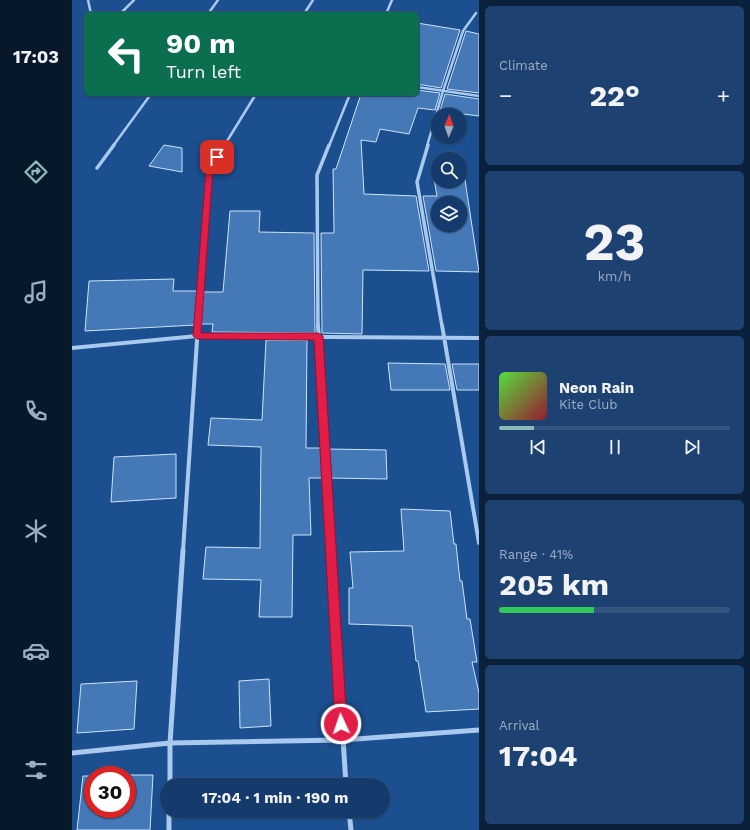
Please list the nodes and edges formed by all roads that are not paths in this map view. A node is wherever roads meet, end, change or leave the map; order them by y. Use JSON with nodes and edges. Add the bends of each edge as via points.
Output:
{"nodes":[{"id":1,"x":88,"y":0,"type":"edge"},
{"id":2,"x":134,"y":0,"type":"edge"},
{"id":3,"x":218,"y":0,"type":"edge"},
{"id":4,"x":313,"y":0,"type":"edge"},
{"id":5,"x":392,"y":0,"type":"edge"},
{"id":6,"x":91,"y":12,"type":"edge"},
{"id":7,"x":122,"y":12,"type":"edge"},
{"id":8,"x":209,"y":12,"type":"edge"},
{"id":9,"x":305,"y":12,"type":"edge"},
{"id":10,"x":387,"y":12,"type":"edge"},
{"id":11,"x":476,"y":13,"type":"dead end"},
{"id":12,"x":419,"y":88,"type":"edge"},
{"id":13,"x":443,"y":91,"type":"junction"},
{"id":14,"x":150,"y":96,"type":"edge"},
{"id":15,"x":255,"y":96,"type":"edge"},
{"id":16,"x":349,"y":96,"type":"edge"},
{"id":17,"x":479,"y":96,"type":"edge"},
{"id":18,"x":97,"y":168,"type":"dead end"},
{"id":19,"x":197,"y":336,"type":"junction"},
{"id":20,"x":318,"y":336,"type":"junction"},
{"id":21,"x":445,"y":337,"type":"junction"},
{"id":22,"x":479,"y":338,"type":"edge"},
{"id":23,"x":72,"y":348,"type":"edge"},
{"id":24,"x":479,"y":544,"type":"edge"},
{"id":25,"x":479,"y":730,"type":"edge"},
{"id":26,"x":342,"y":740,"type":"junction"},
{"id":27,"x":170,"y":743,"type":"junction"},
{"id":28,"x":72,"y":753,"type":"edge"},
{"id":29,"x":170,"y":778,"type":"edge"},
{"id":30,"x":345,"y":778,"type":"edge"},
{"id":31,"x":169,"y":818,"type":"edge"},
{"id":32,"x":350,"y":818,"type":"edge"},
{"id":33,"x":169,"y":830,"type":"edge"},
{"id":34,"x":351,"y":830,"type":"edge"}],
"edges":[{"from":1,"to":6,"type":"street"},
{"from":2,"to":7,"type":"street"},
{"from":3,"to":8,"type":"street"},
{"from":4,"to":9,"type":"street"},
{"from":5,"to":10,"type":"street"},
{"from":11,"to":13,"type":"street","via":[[463,31]]},
{"from":12,"to":13,"type":"street"},
{"from":13,"to":17,"type":"street"},
{"from":13,"to":21,"type":"street","via":[[417,182]]},
{"from":14,"to":18,"type":"street"},
{"from":15,"to":19,"type":"street","via":[[210,169]]},
{"from":16,"to":20,"type":"street","via":[[316,175]]},
{"from":19,"to":20,"type":"street"},
{"from":19,"to":23,"type":"street"},
{"from":19,"to":27,"type":"street"},
{"from":20,"to":21,"type":"street"},
{"from":20,"to":26,"type":"street"},
{"from":21,"to":22,"type":"street"},
{"from":21,"to":24,"type":"street"},
{"from":25,"to":26,"type":"street"},
{"from":26,"to":27,"type":"street"},
{"from":26,"to":30,"type":"street"},
{"from":27,"to":28,"type":"street"},
{"from":27,"to":29,"type":"street"},
{"from":31,"to":33,"type":"street"},
{"from":32,"to":34,"type":"street"}]}
